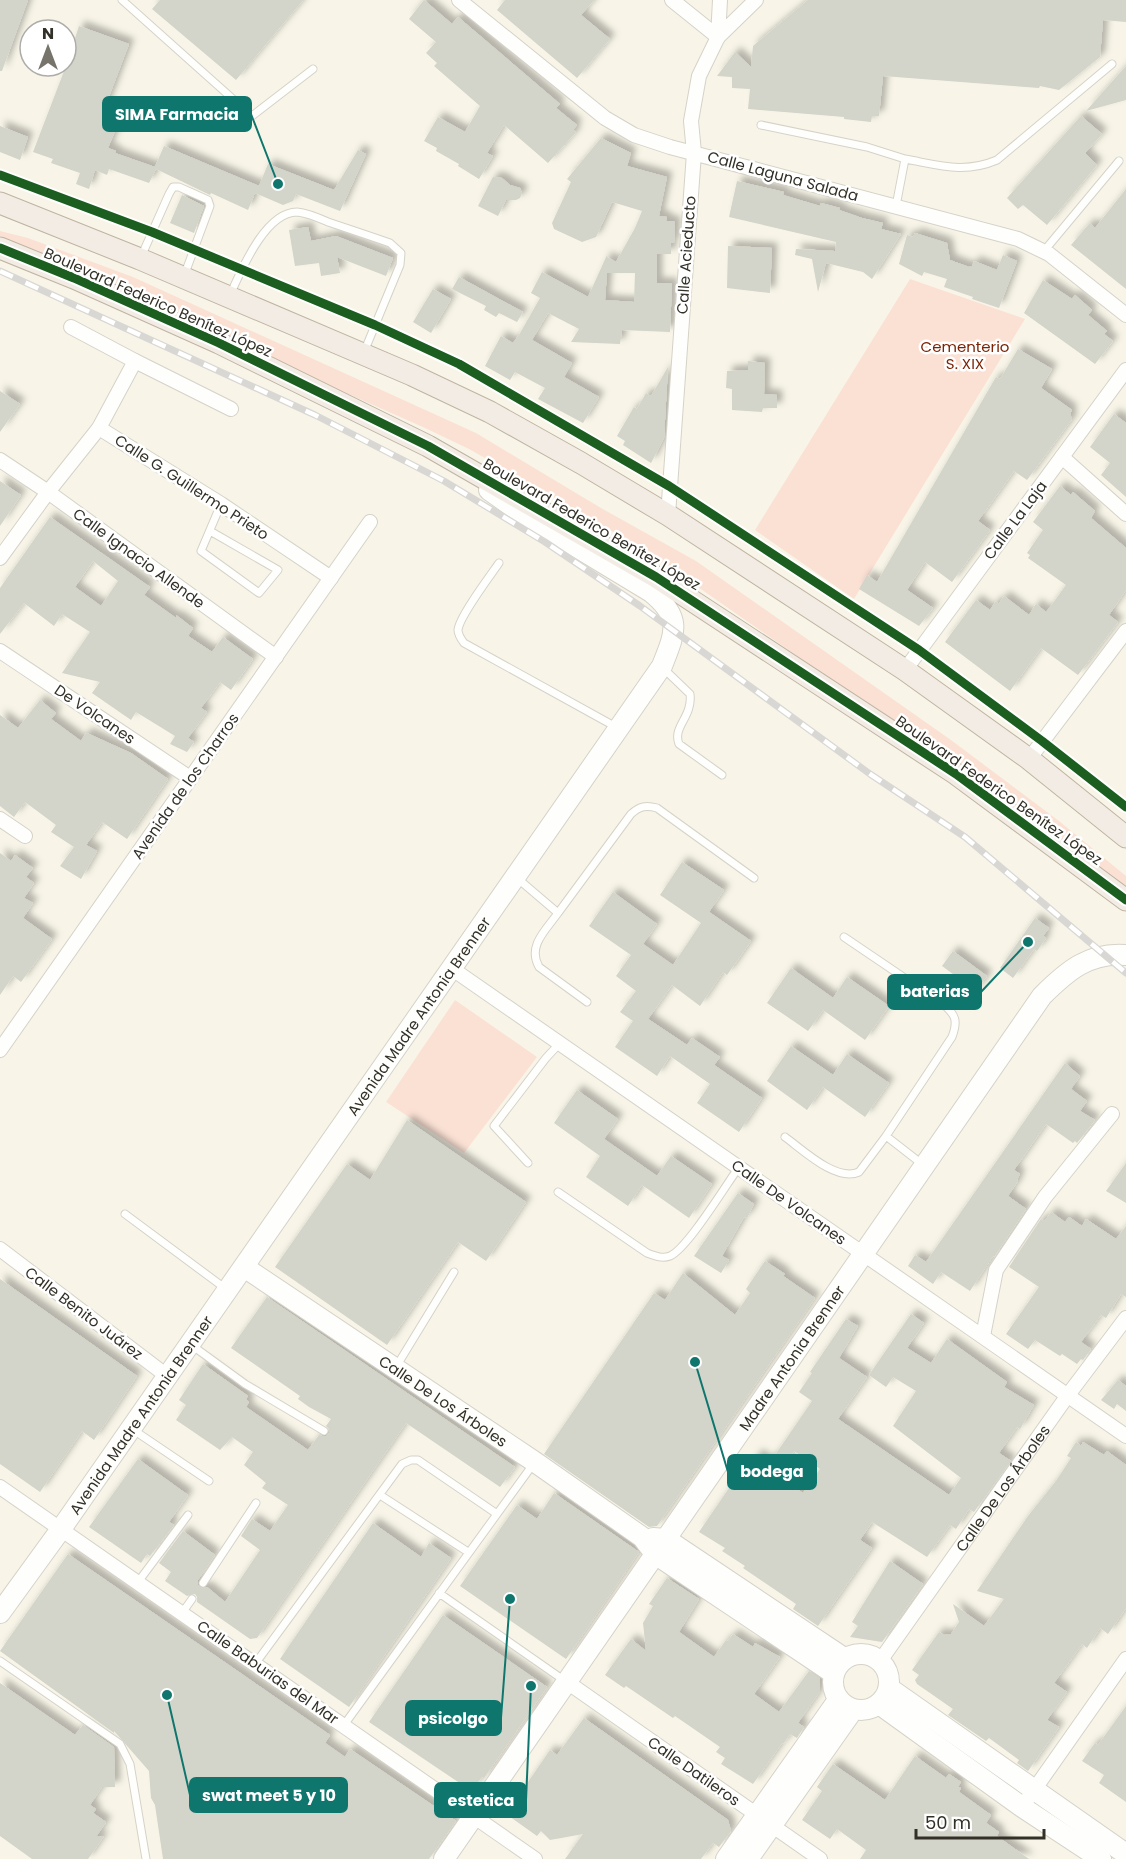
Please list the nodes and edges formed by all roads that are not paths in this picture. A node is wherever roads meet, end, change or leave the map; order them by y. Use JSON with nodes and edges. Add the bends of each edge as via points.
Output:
{"nodes":[{"id":1,"x":122,"y":0,"type":"edge"},
{"id":2,"x":459,"y":0,"type":"edge"},
{"id":3,"x":672,"y":0,"type":"edge"},
{"id":4,"x":720,"y":0,"type":"edge"},
{"id":5,"x":756,"y":0,"type":"edge"},
{"id":6,"x":717,"y":37,"type":"junction"},
{"id":7,"x":1112,"y":64,"type":"dead end"},
{"id":8,"x":313,"y":69,"type":"dead end"},
{"id":9,"x":761,"y":125,"type":"dead end"},
{"id":10,"x":694,"y":153,"type":"junction"},
{"id":11,"x":905,"y":159,"type":"junction"},
{"id":12,"x":1119,"y":161,"type":"dead end"},
{"id":13,"x":0,"y":203,"type":"edge"},
{"id":14,"x":896,"y":206,"type":"junction"},
{"id":15,"x":0,"y":248,"type":"edge"},
{"id":16,"x":1044,"y":251,"type":"junction"},
{"id":17,"x":140,"y":259,"type":"junction"},
{"id":18,"x":183,"y":278,"type":"junction"},
{"id":19,"x":229,"y":297,"type":"junction"},
{"id":20,"x":1126,"y":315,"type":"edge"},
{"id":21,"x":71,"y":327,"type":"dead end"},
{"id":22,"x":363,"y":354,"type":"junction"},
{"id":23,"x":135,"y":361,"type":"junction"},
{"id":24,"x":1126,"y":370,"type":"edge"},
{"id":25,"x":231,"y":409,"type":"dead end"},
{"id":26,"x":99,"y":428,"type":"junction"},
{"id":27,"x":1062,"y":457,"type":"junction"},
{"id":28,"x":0,"y":460,"type":"edge"},
{"id":29,"x":471,"y":470,"type":"junction"},
{"id":30,"x":48,"y":492,"type":"junction"},
{"id":31,"x":221,"y":504,"type":"junction"},
{"id":32,"x":1126,"y":514,"type":"edge"},
{"id":33,"x":668,"y":515,"type":"junction"},
{"id":34,"x":370,"y":522,"type":"dead end"},
{"id":35,"x":210,"y":531,"type":"junction"},
{"id":36,"x":0,"y":558,"type":"edge"},
{"id":37,"x":499,"y":563,"type":"dead end"},
{"id":38,"x":331,"y":578,"type":"junction"},
{"id":39,"x":1126,"y":631,"type":"edge"},
{"id":40,"x":0,"y":651,"type":"edge"},
{"id":41,"x":276,"y":657,"type":"junction"},
{"id":42,"x":662,"y":666,"type":"junction"},
{"id":43,"x":905,"y":669,"type":"junction"},
{"id":44,"x":619,"y":728,"type":"junction"},
{"id":45,"x":1029,"y":759,"type":"junction"},
{"id":46,"x":722,"y":775,"type":"dead end"},
{"id":47,"x":190,"y":778,"type":"junction"},
{"id":48,"x":0,"y":819,"type":"edge"},
{"id":49,"x":25,"y":836,"type":"dead end"},
{"id":50,"x":1126,"y":837,"type":"edge"},
{"id":51,"x":515,"y":877,"type":"junction"},
{"id":52,"x":754,"y":879,"type":"dead end"},
{"id":53,"x":1126,"y":900,"type":"edge"},
{"id":54,"x":558,"y":913,"type":"junction"},
{"id":55,"x":844,"y":937,"type":"dead end"},
{"id":56,"x":1126,"y":955,"type":"edge"},
{"id":57,"x":451,"y":968,"type":"junction"},
{"id":58,"x":587,"y":1002,"type":"dead end"},
{"id":59,"x":560,"y":1043,"type":"junction"},
{"id":60,"x":0,"y":1050,"type":"edge"},
{"id":61,"x":1113,"y":1114,"type":"dead end"},
{"id":62,"x":886,"y":1136,"type":"junction"},
{"id":63,"x":784,"y":1137,"type":"dead end"},
{"id":64,"x":528,"y":1163,"type":"dead end"},
{"id":65,"x":924,"y":1166,"type":"junction"},
{"id":66,"x":739,"y":1167,"type":"junction"},
{"id":67,"x":558,"y":1192,"type":"dead end"},
{"id":68,"x":125,"y":1214,"type":"dead end"},
{"id":69,"x":0,"y":1250,"type":"edge"},
{"id":70,"x":864,"y":1253,"type":"junction"},
{"id":71,"x":243,"y":1267,"type":"junction"},
{"id":72,"x":454,"y":1272,"type":"dead end"},
{"id":73,"x":227,"y":1290,"type":"junction"},
{"id":74,"x":1126,"y":1318,"type":"edge"},
{"id":75,"x":983,"y":1336,"type":"junction"},
{"id":76,"x":190,"y":1344,"type":"junction"},
{"id":77,"x":396,"y":1369,"type":"junction"},
{"id":78,"x":167,"y":1376,"type":"junction"},
{"id":79,"x":1068,"y":1395,"type":"junction"},
{"id":80,"x":131,"y":1429,"type":"junction"},
{"id":81,"x":324,"y":1431,"type":"dead end"},
{"id":82,"x":1126,"y":1436,"type":"edge"},
{"id":83,"x":535,"y":1462,"type":"junction"},
{"id":84,"x":209,"y":1481,"type":"dead end"},
{"id":85,"x":0,"y":1486,"type":"edge"},
{"id":86,"x":380,"y":1495,"type":"junction"},
{"id":87,"x":256,"y":1503,"type":"dead end"},
{"id":88,"x":497,"y":1514,"type":"junction"},
{"id":89,"x":188,"y":1515,"type":"dead end"},
{"id":90,"x":61,"y":1529,"type":"junction"},
{"id":91,"x":661,"y":1547,"type":"junction"},
{"id":92,"x":468,"y":1552,"type":"junction"},
{"id":93,"x":138,"y":1582,"type":"junction"},
{"id":94,"x":203,"y":1583,"type":"dead end"},
{"id":95,"x":440,"y":1593,"type":"junction"},
{"id":96,"x":192,"y":1599,"type":"dead end"},
{"id":97,"x":0,"y":1613,"type":"edge"},
{"id":98,"x":182,"y":1613,"type":"junction"},
{"id":99,"x":1126,"y":1659,"type":"edge"},
{"id":100,"x":0,"y":1661,"type":"edge"},
{"id":101,"x":880,"y":1661,"type":"junction"},
{"id":102,"x":255,"y":1664,"type":"junction"},
{"id":103,"x":839,"y":1666,"type":"junction"},
{"id":104,"x":567,"y":1682,"type":"junction"},
{"id":105,"x":884,"y":1696,"type":"junction"},
{"id":106,"x":846,"y":1705,"type":"junction"},
{"id":107,"x":344,"y":1725,"type":"junction"},
{"id":108,"x":1034,"y":1790,"type":"junction"},
{"id":109,"x":1022,"y":1807,"type":"junction"},
{"id":110,"x":473,"y":1816,"type":"junction"},
{"id":111,"x":765,"y":1820,"type":"junction"},
{"id":112,"x":1126,"y":1854,"type":"edge"},
{"id":113,"x":146,"y":1859,"type":"edge"},
{"id":114,"x":444,"y":1859,"type":"edge"},
{"id":115,"x":535,"y":1859,"type":"edge"},
{"id":116,"x":726,"y":1859,"type":"edge"},
{"id":117,"x":748,"y":1859,"type":"edge"},
{"id":118,"x":820,"y":1859,"type":"edge"},
{"id":119,"x":1101,"y":1859,"type":"edge"}],
"edges":[{"from":1,"to":8,"type":"lane","via":[[252,116]]},
{"from":2,"to":10,"type":"street","name":"Calle Laguna Salada","via":[[605,118],[634,135]]},
{"from":3,"to":6,"type":"street"},
{"from":4,"to":6,"type":"street","name":"Calle Acieducto"},
{"from":5,"to":6,"type":"street"},
{"from":6,"to":10,"type":"street","name":"Calle Acieducto","via":[[699,76],[691,121]]},
{"from":7,"to":11,"type":"lane","via":[[996,160],[967,169]]},
{"from":9,"to":11,"type":"lane"},
{"from":10,"to":14,"type":"street","name":"Calle Laguna Salada"},
{"from":10,"to":33,"type":"street","name":"Calle Acieducto"},
{"from":11,"to":14,"type":"lane"},
{"from":12,"to":16,"type":"lane"},
{"from":13,"to":17,"type":"main road","name":"Boulevard Federico Benítez López"},
{"from":14,"to":16,"type":"street","name":"Calle Laguna Salada","via":[[999,234]]},
{"from":15,"to":29,"type":"main road","name":"Boulevard Federico Benítez López","via":[[219,343]]},
{"from":16,"to":20,"type":"street","name":"Calle Laguna Salada"},
{"from":17,"to":18,"type":"main road","name":"Boulevard Federico Benítez López"},
{"from":17,"to":18,"type":"lane","via":[[173,187],[179,187],[208,200],[210,206]]},
{"from":18,"to":19,"type":"main road","name":"Boulevard Federico Benítez López"},
{"from":19,"to":22,"type":"main road","name":"Boulevard Federico Benítez López"},
{"from":19,"to":22,"type":"lane","via":[[263,233],[275,220],[290,213],[306,214],[390,243],[401,253],[400,265]]},
{"from":21,"to":23,"type":"street"},
{"from":22,"to":33,"type":"main road","name":"Boulevard Federico Benítez López","via":[[490,412]]},
{"from":23,"to":25,"type":"street"},
{"from":23,"to":26,"type":"street"},
{"from":24,"to":27,"type":"street","name":"Calle La Laja"},
{"from":26,"to":30,"type":"street","name":"Calle G. Guillermo Prieto"},
{"from":26,"to":31,"type":"street","name":"Calle G. Guillermo Prieto"},
{"from":27,"to":32,"type":"street"},
{"from":27,"to":43,"type":"street","name":"Calle La Laja"},
{"from":28,"to":30,"type":"street","name":"Calle Ignacio Allende"},
{"from":29,"to":42,"type":"street","name":"Avenida Madre Antonia Brenner","via":[[501,500],[663,601],[674,633]]},
{"from":29,"to":53,"type":"main road","name":"Boulevard Federico Benítez López","via":[[656,577],[747,636],[956,774]]},
{"from":30,"to":36,"type":"street","name":"Calle G. Guillermo Prieto"},
{"from":30,"to":41,"type":"street","name":"Calle Ignacio Allende"},
{"from":31,"to":35,"type":"lane"},
{"from":31,"to":38,"type":"street","name":"Calle G. Guillermo Prieto"},
{"from":33,"to":43,"type":"main road","name":"Boulevard Federico Benítez López"},
{"from":34,"to":38,"type":"street","name":"Avenida de los Charros"},
{"from":35,"to":35,"type":"lane","via":[[201,551],[259,593],[278,570]]},
{"from":37,"to":44,"type":"lane","via":[[462,620],[459,638]]},
{"from":38,"to":41,"type":"street","name":"Avenida de los Charros"},
{"from":39,"to":45,"type":"street"},
{"from":40,"to":47,"type":"street","name":"De Volcanes"},
{"from":41,"to":47,"type":"street","name":"Avenida de los Charros"},
{"from":42,"to":44,"type":"street","name":"Avenida Madre Antonia Brenner"},
{"from":42,"to":46,"type":"lane","via":[[690,694],[689,711],[677,734],[679,744]]},
{"from":43,"to":45,"type":"main road","name":"Boulevard Federico Benítez López"},
{"from":44,"to":51,"type":"street","name":"Avenida Madre Antonia Brenner"},
{"from":45,"to":50,"type":"main road","name":"Boulevard Federico Benítez López"},
{"from":47,"to":60,"type":"street","name":"Avenida de los Charros"},
{"from":48,"to":49,"type":"street"},
{"from":51,"to":54,"type":"lane"},
{"from":51,"to":57,"type":"street","name":"Avenida Madre Antonia Brenner"},
{"from":52,"to":54,"type":"lane","via":[[657,808],[639,807]]},
{"from":54,"to":58,"type":"lane","via":[[537,942],[535,959],[539,967]]},
{"from":55,"to":62,"type":"lane","via":[[943,1004],[954,1014],[957,1024]]},
{"from":56,"to":65,"type":"street","name":"Madre Antonia Brenner","via":[[1088,960],[1062,975],[1042,996]]},
{"from":57,"to":59,"type":"street","name":"Calle De Volcanes"},
{"from":57,"to":71,"type":"street","name":"Avenida Madre Antonia Brenner"},
{"from":59,"to":64,"type":"lane","via":[[494,1126]]},
{"from":59,"to":66,"type":"street","name":"Calle De Volcanes"},
{"from":61,"to":75,"type":"street","via":[[1046,1197],[996,1270]]},
{"from":62,"to":63,"type":"lane","via":[[859,1172],[852,1175],[832,1171]]},
{"from":62,"to":65,"type":"lane"},
{"from":65,"to":70,"type":"street","name":"Madre Antonia Brenner"},
{"from":66,"to":67,"type":"lane","via":[[683,1246],[668,1257],[647,1253]]},
{"from":66,"to":70,"type":"street","name":"Calle De Volcanes"},
{"from":68,"to":73,"type":"lane"},
{"from":69,"to":78,"type":"street","name":"Calle Benito Juárez"},
{"from":70,"to":75,"type":"street","name":"Calle De Volcanes"},
{"from":70,"to":91,"type":"street","name":"Madre Antonia Brenner"},
{"from":71,"to":73,"type":"street","name":"Avenida Madre Antonia Brenner"},
{"from":71,"to":77,"type":"street","name":"Calle De Los Árboles"},
{"from":72,"to":77,"type":"lane"},
{"from":73,"to":76,"type":"street","name":"Avenida Madre Antonia Brenner"},
{"from":74,"to":79,"type":"street","name":"Calle De Los Árboles"},
{"from":75,"to":79,"type":"street","name":"Calle De Volcanes"},
{"from":76,"to":78,"type":"street","name":"Avenida Madre Antonia Brenner"},
{"from":76,"to":81,"type":"lane","via":[[245,1384]]},
{"from":77,"to":83,"type":"street","name":"Calle De Los Árboles"},
{"from":78,"to":80,"type":"street","name":"Avenida Madre Antonia Brenner"},
{"from":79,"to":82,"type":"street","name":"Calle De Volcanes"},
{"from":79,"to":101,"type":"street","name":"Calle De Los Árboles"},
{"from":80,"to":84,"type":"lane"},
{"from":80,"to":90,"type":"street","name":"Avenida Madre Antonia Brenner"},
{"from":83,"to":88,"type":"lane"},
{"from":83,"to":91,"type":"street","name":"Calle De Los Árboles"},
{"from":85,"to":90,"type":"street","name":"Calle Baburias del Mar"},
{"from":86,"to":88,"type":"lane","via":[[402,1464],[418,1460]]},
{"from":86,"to":92,"type":"lane"},
{"from":86,"to":102,"type":"lane"},
{"from":87,"to":94,"type":"lane"},
{"from":88,"to":92,"type":"lane"},
{"from":89,"to":93,"type":"lane"},
{"from":90,"to":93,"type":"street","name":"Calle Baburias del Mar"},
{"from":90,"to":97,"type":"street","name":"Avenida Madre Antonia Brenner"},
{"from":91,"to":103,"type":"street","name":"Calle De Los Árboles"},
{"from":91,"to":104,"type":"street","name":"Madre Antonia Brenner"},
{"from":92,"to":95,"type":"lane"},
{"from":93,"to":98,"type":"street","name":"Calle Baburias del Mar"},
{"from":95,"to":104,"type":"lane"},
{"from":95,"to":107,"type":"lane"},
{"from":96,"to":98,"type":"lane"},
{"from":98,"to":102,"type":"street","name":"Calle Baburias del Mar"},
{"from":99,"to":108,"type":"street"},
{"from":100,"to":113,"type":"lane","via":[[120,1744],[130,1764]]},
{"from":101,"to":103,"type":"street","via":[[853,1654]]},
{"from":101,"to":105,"type":"street","via":[[889,1678]]},
{"from":102,"to":107,"type":"street","name":"Calle Baburias del Mar"},
{"from":103,"to":106,"type":"street","via":[[832,1683]]},
{"from":104,"to":110,"type":"street","name":"Madre Antonia Brenner"},
{"from":104,"to":111,"type":"street","name":"Calle Datileros"},
{"from":105,"to":106,"type":"street","via":[[863,1711]]},
{"from":105,"to":108,"type":"street"},
{"from":105,"to":109,"type":"street"},
{"from":106,"to":111,"type":"street"},
{"from":107,"to":110,"type":"street","name":"Calle Baburias del Mar"},
{"from":108,"to":109,"type":"street"},
{"from":108,"to":112,"type":"street"},
{"from":109,"to":119,"type":"street"},
{"from":110,"to":114,"type":"street","name":"Madre Antonia Brenner"},
{"from":110,"to":115,"type":"street","name":"Calle Baburias del Mar"},
{"from":111,"to":116,"type":"street"},
{"from":111,"to":117,"type":"street"},
{"from":111,"to":118,"type":"street","name":"Calle Datileros"}]}
